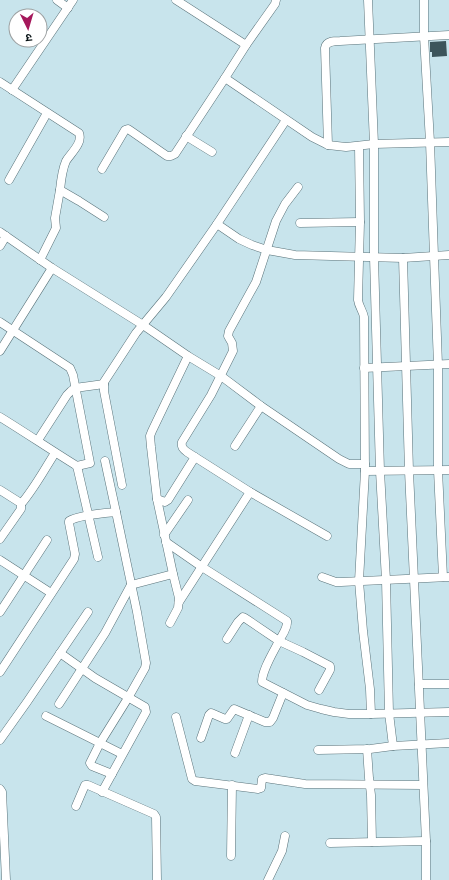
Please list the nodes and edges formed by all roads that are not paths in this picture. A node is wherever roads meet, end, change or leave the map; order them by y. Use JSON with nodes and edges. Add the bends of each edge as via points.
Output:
{"nodes":[{"id":1,"x":57,"y":0,"type":"edge"},
{"id":2,"x":73,"y":0,"type":"edge"},
{"id":3,"x":176,"y":0,"type":"edge"},
{"id":4,"x":276,"y":0,"type":"edge"},
{"id":5,"x":368,"y":0,"type":"edge"},
{"id":6,"x":424,"y":0,"type":"edge"},
{"id":7,"x":68,"y":8,"type":"junction"},
{"id":8,"x":449,"y":35,"type":"edge"},
{"id":9,"x":424,"y":36,"type":"junction"},
{"id":10,"x":369,"y":40,"type":"junction"},
{"id":11,"x":246,"y":45,"type":"junction"},
{"id":12,"x":225,"y":78,"type":"junction"},
{"id":13,"x":0,"y":82,"type":"edge"},
{"id":14,"x":12,"y":90,"type":"junction"},
{"id":15,"x":47,"y":113,"type":"junction"},
{"id":16,"x":286,"y":120,"type":"junction"},
{"id":17,"x":186,"y":136,"type":"junction"},
{"id":18,"x":430,"y":142,"type":"junction"},
{"id":19,"x":449,"y":142,"type":"edge"},
{"id":20,"x":374,"y":144,"type":"junction"},
{"id":21,"x":328,"y":145,"type":"junction"},
{"id":22,"x":359,"y":146,"type":"junction"},
{"id":23,"x":212,"y":152,"type":"dead end"},
{"id":24,"x":102,"y":169,"type":"dead end"},
{"id":25,"x":9,"y":180,"type":"dead end"},
{"id":26,"x":298,"y":187,"type":"dead end"},
{"id":27,"x":60,"y":190,"type":"junction"},
{"id":28,"x":104,"y":217,"type":"dead end"},
{"id":29,"x":360,"y":222,"type":"junction"},
{"id":30,"x":300,"y":223,"type":"dead end"},
{"id":31,"x":217,"y":224,"type":"junction"},
{"id":32,"x":3,"y":234,"type":"edge"},
{"id":33,"x":0,"y":246,"type":"edge"},
{"id":34,"x":267,"y":250,"type":"junction"},
{"id":35,"x":449,"y":255,"type":"edge"},
{"id":36,"x":434,"y":256,"type":"junction"},
{"id":37,"x":359,"y":257,"type":"junction"},
{"id":38,"x":374,"y":257,"type":"junction"},
{"id":39,"x":403,"y":258,"type":"junction"},
{"id":40,"x":40,"y":260,"type":"junction"},
{"id":41,"x":52,"y":268,"type":"junction"},
{"id":42,"x":0,"y":322,"type":"edge"},
{"id":43,"x":143,"y":325,"type":"junction"},
{"id":44,"x":12,"y":331,"type":"junction"},
{"id":45,"x":0,"y":351,"type":"edge"},
{"id":46,"x":188,"y":356,"type":"junction"},
{"id":47,"x":449,"y":364,"type":"edge"},
{"id":48,"x":438,"y":365,"type":"junction"},
{"id":49,"x":406,"y":366,"type":"junction"},
{"id":50,"x":377,"y":367,"type":"junction"},
{"id":51,"x":364,"y":368,"type":"junction"},
{"id":52,"x":220,"y":376,"type":"junction"},
{"id":53,"x":104,"y":384,"type":"junction"},
{"id":54,"x":75,"y":388,"type":"junction"},
{"id":55,"x":261,"y":406,"type":"junction"},
{"id":56,"x":0,"y":417,"type":"edge"},
{"id":57,"x":38,"y":440,"type":"junction"},
{"id":58,"x":235,"y":446,"type":"dead end"},
{"id":59,"x":55,"y":453,"type":"junction"},
{"id":60,"x":195,"y":457,"type":"junction"},
{"id":61,"x":117,"y":459,"type":"junction"},
{"id":62,"x":105,"y":461,"type":"junction"},
{"id":63,"x":90,"y":463,"type":"junction"},
{"id":64,"x":77,"y":466,"type":"junction"},
{"id":65,"x":365,"y":468,"type":"junction"},
{"id":66,"x":438,"y":470,"type":"junction"},
{"id":67,"x":449,"y":470,"type":"edge"},
{"id":68,"x":380,"y":471,"type":"junction"},
{"id":69,"x":409,"y":471,"type":"junction"},
{"id":70,"x":122,"y":485,"type":"dead end"},
{"id":71,"x":0,"y":490,"type":"edge"},
{"id":72,"x":250,"y":492,"type":"junction"},
{"id":73,"x":157,"y":499,"type":"junction"},
{"id":74,"x":188,"y":500,"type":"dead end"},
{"id":75,"x":21,"y":504,"type":"junction"},
{"id":76,"x":116,"y":512,"type":"junction"},
{"id":77,"x":88,"y":516,"type":"junction"},
{"id":78,"x":327,"y":536,"type":"dead end"},
{"id":79,"x":165,"y":538,"type":"junction"},
{"id":80,"x":0,"y":539,"type":"edge"},
{"id":81,"x":47,"y":540,"type":"dead end"},
{"id":82,"x":98,"y":557,"type":"dead end"},
{"id":83,"x":0,"y":560,"type":"edge"},
{"id":84,"x":202,"y":567,"type":"junction"},
{"id":85,"x":173,"y":574,"type":"junction"},
{"id":86,"x":24,"y":575,"type":"junction"},
{"id":87,"x":322,"y":577,"type":"dead end"},
{"id":88,"x":446,"y":577,"type":"edge"},
{"id":89,"x":414,"y":578,"type":"junction"},
{"id":90,"x":386,"y":580,"type":"junction"},
{"id":91,"x":359,"y":581,"type":"junction"},
{"id":92,"x":131,"y":585,"type":"junction"},
{"id":93,"x":51,"y":593,"type":"junction"},
{"id":94,"x":179,"y":602,"type":"junction"},
{"id":95,"x":0,"y":612,"type":"edge"},
{"id":96,"x":88,"y":612,"type":"dead end"},
{"id":97,"x":170,"y":623,"type":"dead end"},
{"id":98,"x":227,"y":639,"type":"dead end"},
{"id":99,"x":279,"y":641,"type":"junction"},
{"id":100,"x":60,"y":652,"type":"junction"},
{"id":101,"x":82,"y":669,"type":"junction"},
{"id":102,"x":0,"y":672,"type":"edge"},
{"id":103,"x":419,"y":684,"type":"junction"},
{"id":104,"x":449,"y":684,"type":"edge"},
{"id":105,"x":319,"y":690,"type":"dead end"},
{"id":106,"x":283,"y":693,"type":"junction"},
{"id":107,"x":128,"y":698,"type":"junction"},
{"id":108,"x":59,"y":704,"type":"dead end"},
{"id":109,"x":420,"y":712,"type":"junction"},
{"id":110,"x":449,"y":712,"type":"edge"},
{"id":111,"x":389,"y":713,"type":"junction"},
{"id":112,"x":371,"y":714,"type":"junction"},
{"id":113,"x":249,"y":715,"type":"junction"},
{"id":114,"x":46,"y":716,"type":"dead end"},
{"id":115,"x":176,"y":717,"type":"dead end"},
{"id":116,"x":202,"y":738,"type":"dead end"},
{"id":117,"x":0,"y":740,"type":"edge"},
{"id":118,"x":100,"y":743,"type":"junction"},
{"id":119,"x":449,"y":743,"type":"edge"},
{"id":120,"x":422,"y":745,"type":"junction"},
{"id":121,"x":393,"y":746,"type":"junction"},
{"id":122,"x":367,"y":749,"type":"junction"},
{"id":123,"x":318,"y":750,"type":"dead end"},
{"id":124,"x":235,"y":753,"type":"dead end"},
{"id":125,"x":122,"y":754,"type":"junction"},
{"id":126,"x":112,"y":774,"type":"junction"},
{"id":127,"x":370,"y":784,"type":"junction"},
{"id":128,"x":232,"y":785,"type":"junction"},
{"id":129,"x":423,"y":785,"type":"junction"},
{"id":130,"x":0,"y":789,"type":"edge"},
{"id":131,"x":102,"y":792,"type":"junction"},
{"id":132,"x":76,"y":806,"type":"dead end"},
{"id":133,"x":285,"y":836,"type":"dead end"},
{"id":134,"x":372,"y":842,"type":"junction"},
{"id":135,"x":426,"y":842,"type":"junction"},
{"id":136,"x":330,"y":843,"type":"dead end"},
{"id":137,"x":231,"y":856,"type":"dead end"},
{"id":138,"x":6,"y":880,"type":"edge"},
{"id":139,"x":157,"y":880,"type":"edge"},
{"id":140,"x":268,"y":880,"type":"edge"},
{"id":141,"x":426,"y":880,"type":"edge"}],
"edges":[{"from":1,"to":7,"type":"street"},
{"from":2,"to":7,"type":"street"},
{"from":3,"to":11,"type":"street"},
{"from":4,"to":11,"type":"street"},
{"from":5,"to":10,"type":"street"},
{"from":6,"to":9,"type":"street"},
{"from":7,"to":14,"type":"street"},
{"from":8,"to":9,"type":"street"},
{"from":9,"to":10,"type":"street"},
{"from":9,"to":18,"type":"street"},
{"from":10,"to":20,"type":"street"},
{"from":10,"to":21,"type":"street","via":[[329,42],[325,46]]},
{"from":11,"to":12,"type":"street"},
{"from":12,"to":16,"type":"street"},
{"from":12,"to":17,"type":"street"},
{"from":13,"to":14,"type":"street"},
{"from":14,"to":15,"type":"street"},
{"from":15,"to":25,"type":"street"},
{"from":15,"to":27,"type":"street","via":[[74,129],[80,138],[66,162]]},
{"from":16,"to":21,"type":"street"},
{"from":16,"to":31,"type":"street"},
{"from":17,"to":23,"type":"street"},
{"from":17,"to":24,"type":"street","via":[[175,154],[169,156],[128,129],[125,130]]},
{"from":18,"to":19,"type":"street"},
{"from":18,"to":20,"type":"street"},
{"from":18,"to":36,"type":"street"},
{"from":20,"to":22,"type":"street"},
{"from":20,"to":38,"type":"street"},
{"from":21,"to":22,"type":"street"},
{"from":22,"to":29,"type":"street"},
{"from":26,"to":34,"type":"street","via":[[276,221]]},
{"from":27,"to":28,"type":"street"},
{"from":27,"to":40,"type":"street","via":[[55,218],[56,228]]},
{"from":29,"to":30,"type":"street"},
{"from":29,"to":37,"type":"street"},
{"from":31,"to":34,"type":"street","via":[[239,239]]},
{"from":31,"to":43,"type":"street","via":[[166,297]]},
{"from":32,"to":33,"type":"street"},
{"from":32,"to":40,"type":"street"},
{"from":34,"to":37,"type":"street","via":[[296,256]]},
{"from":34,"to":52,"type":"street","via":[[256,282],[229,331],[228,336],[233,349]]},
{"from":35,"to":36,"type":"street"},
{"from":36,"to":39,"type":"street"},
{"from":36,"to":48,"type":"street"},
{"from":37,"to":38,"type":"street"},
{"from":37,"to":51,"type":"street","via":[[358,300],[364,317]]},
{"from":38,"to":39,"type":"street"},
{"from":38,"to":50,"type":"street"},
{"from":39,"to":49,"type":"street"},
{"from":40,"to":41,"type":"street"},
{"from":41,"to":43,"type":"street"},
{"from":41,"to":44,"type":"street"},
{"from":42,"to":44,"type":"street"},
{"from":43,"to":46,"type":"street"},
{"from":43,"to":53,"type":"street"},
{"from":44,"to":45,"type":"street"},
{"from":44,"to":54,"type":"street","via":[[70,368]]},
{"from":46,"to":52,"type":"street"},
{"from":46,"to":73,"type":"street","via":[[150,436]]},
{"from":47,"to":48,"type":"street"},
{"from":48,"to":49,"type":"street"},
{"from":48,"to":66,"type":"street"},
{"from":49,"to":50,"type":"street"},
{"from":49,"to":69,"type":"street"},
{"from":50,"to":51,"type":"street"},
{"from":50,"to":68,"type":"street"},
{"from":51,"to":65,"type":"street"},
{"from":52,"to":55,"type":"street"},
{"from":52,"to":60,"type":"street","via":[[181,444],[184,450]]},
{"from":53,"to":54,"type":"street"},
{"from":53,"to":61,"type":"street"},
{"from":54,"to":57,"type":"street","via":[[67,395]]},
{"from":54,"to":63,"type":"street"},
{"from":55,"to":58,"type":"street"},
{"from":55,"to":65,"type":"street","via":[[339,459]]},
{"from":56,"to":57,"type":"street"},
{"from":57,"to":59,"type":"street"},
{"from":59,"to":64,"type":"street"},
{"from":59,"to":75,"type":"street"},
{"from":60,"to":72,"type":"street"},
{"from":60,"to":73,"type":"street","via":[[168,500],[165,502]]},
{"from":61,"to":62,"type":"street"},
{"from":61,"to":70,"type":"street"},
{"from":62,"to":63,"type":"street"},
{"from":62,"to":76,"type":"street"},
{"from":63,"to":64,"type":"street"},
{"from":64,"to":77,"type":"street"},
{"from":65,"to":68,"type":"street"},
{"from":65,"to":91,"type":"street"},
{"from":66,"to":67,"type":"street"},
{"from":66,"to":69,"type":"street"},
{"from":66,"to":88,"type":"street"},
{"from":68,"to":69,"type":"street"},
{"from":68,"to":90,"type":"street"},
{"from":69,"to":89,"type":"street"},
{"from":71,"to":75,"type":"street"},
{"from":72,"to":78,"type":"street"},
{"from":72,"to":84,"type":"street"},
{"from":73,"to":79,"type":"street"},
{"from":74,"to":79,"type":"street"},
{"from":75,"to":80,"type":"street","via":[[21,509]]},
{"from":76,"to":77,"type":"street"},
{"from":76,"to":92,"type":"street"},
{"from":77,"to":82,"type":"street"},
{"from":77,"to":93,"type":"street","via":[[69,521],[75,556]]},
{"from":79,"to":84,"type":"street"},
{"from":79,"to":85,"type":"street"},
{"from":81,"to":86,"type":"street"},
{"from":83,"to":86,"type":"street"},
{"from":84,"to":94,"type":"street"},
{"from":84,"to":99,"type":"street","via":[[287,621],[287,627]]},
{"from":85,"to":92,"type":"street"},
{"from":85,"to":94,"type":"street"},
{"from":86,"to":93,"type":"street"},
{"from":86,"to":95,"type":"street"},
{"from":87,"to":91,"type":"street","via":[[336,582]]},
{"from":88,"to":89,"type":"street"},
{"from":89,"to":90,"type":"street"},
{"from":89,"to":103,"type":"street"},
{"from":90,"to":91,"type":"street"},
{"from":90,"to":111,"type":"street"},
{"from":91,"to":112,"type":"street"},
{"from":92,"to":101,"type":"street"},
{"from":92,"to":107,"type":"street","via":[[146,660]]},
{"from":93,"to":102,"type":"street"},
{"from":94,"to":97,"type":"street"},
{"from":96,"to":100,"type":"street"},
{"from":98,"to":99,"type":"street","via":[[243,617]]},
{"from":99,"to":105,"type":"street","via":[[330,666]]},
{"from":99,"to":106,"type":"street","via":[[261,680],[263,684]]},
{"from":100,"to":101,"type":"street"},
{"from":100,"to":117,"type":"street"},
{"from":101,"to":107,"type":"street"},
{"from":101,"to":108,"type":"street"},
{"from":103,"to":104,"type":"street"},
{"from":103,"to":109,"type":"street"},
{"from":106,"to":112,"type":"street","via":[[321,710]]},
{"from":106,"to":113,"type":"street","via":[[270,722]]},
{"from":107,"to":118,"type":"street"},
{"from":107,"to":125,"type":"street","via":[[145,707],[146,712]]},
{"from":109,"to":110,"type":"street"},
{"from":109,"to":111,"type":"street"},
{"from":109,"to":120,"type":"street"},
{"from":111,"to":112,"type":"street"},
{"from":111,"to":121,"type":"street"},
{"from":113,"to":116,"type":"street","via":[[234,709],[229,718],[225,719],[211,713],[208,715]]},
{"from":113,"to":124,"type":"street"},
{"from":114,"to":118,"type":"street"},
{"from":115,"to":128,"type":"street","via":[[192,779]]},
{"from":118,"to":125,"type":"street"},
{"from":118,"to":126,"type":"street","via":[[90,764]]},
{"from":119,"to":120,"type":"street"},
{"from":120,"to":121,"type":"street"},
{"from":120,"to":129,"type":"street"},
{"from":121,"to":122,"type":"street"},
{"from":122,"to":123,"type":"street"},
{"from":122,"to":127,"type":"street"},
{"from":125,"to":126,"type":"street"},
{"from":126,"to":131,"type":"street"},
{"from":127,"to":128,"type":"street","via":[[305,784],[265,778],[262,779],[260,789]]},
{"from":127,"to":129,"type":"street"},
{"from":127,"to":134,"type":"street"},
{"from":128,"to":137,"type":"street"},
{"from":129,"to":135,"type":"street"},
{"from":130,"to":138,"type":"street"},
{"from":131,"to":132,"type":"street","via":[[85,785]]},
{"from":131,"to":139,"type":"street","via":[[155,815]]},
{"from":133,"to":140,"type":"street","via":[[282,851]]},
{"from":134,"to":135,"type":"street"},
{"from":134,"to":136,"type":"street"},
{"from":135,"to":141,"type":"street"}]}
